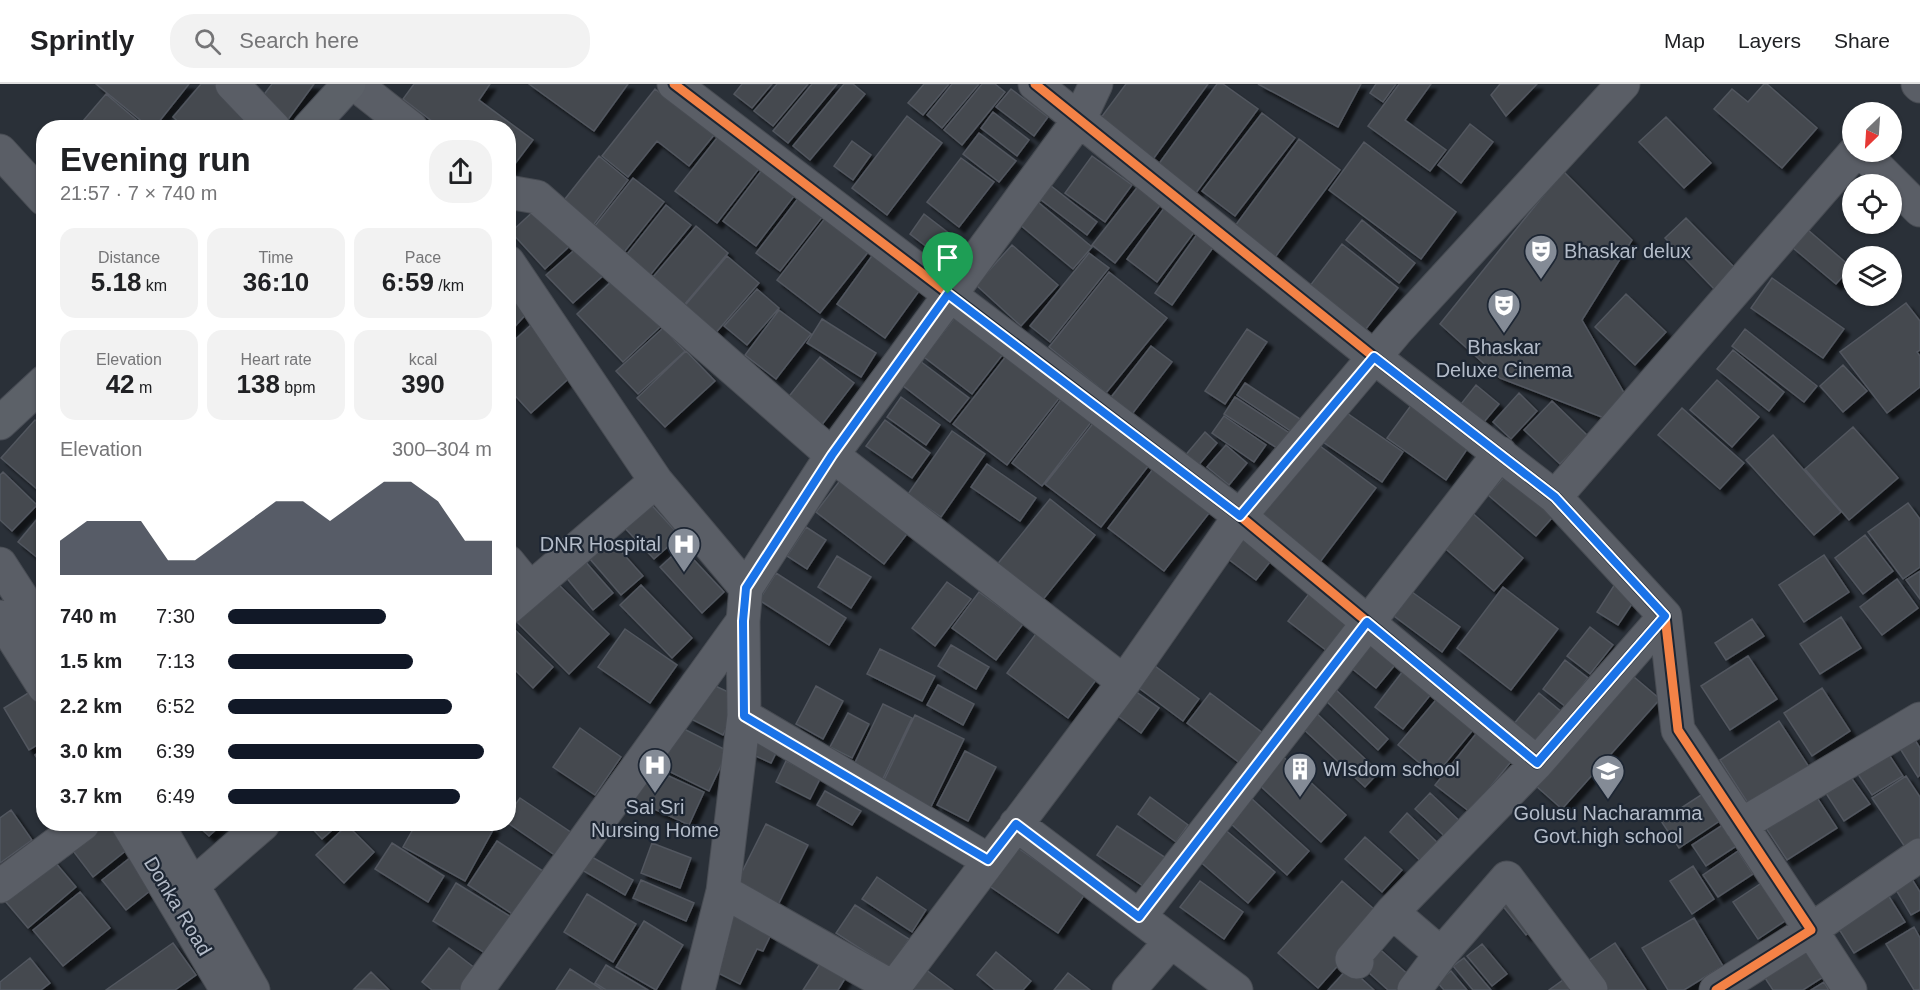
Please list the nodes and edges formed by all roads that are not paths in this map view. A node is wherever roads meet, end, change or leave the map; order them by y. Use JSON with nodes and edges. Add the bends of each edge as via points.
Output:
{"nodes":[{"id":1,"x":232,"y":84,"type":"edge"},
{"id":2,"x":349,"y":84,"type":"edge"},
{"id":3,"x":355,"y":84,"type":"edge"},
{"id":4,"x":674,"y":84,"type":"edge"},
{"id":5,"x":1035,"y":84,"type":"edge"},
{"id":6,"x":1096,"y":84,"type":"edge"},
{"id":7,"x":1623,"y":84,"type":"edge"},
{"id":8,"x":266,"y":120,"type":"edge"},
{"id":9,"x":316,"y":120,"type":"edge"},
{"id":10,"x":401,"y":120,"type":"edge"},
{"id":11,"x":1079,"y":120,"type":"junction"},
{"id":12,"x":0,"y":151,"type":"edge"},
{"id":13,"x":1846,"y":162,"type":"edge"},
{"id":14,"x":1872,"y":162,"type":"edge"},
{"id":15,"x":36,"y":190,"type":"edge"},
{"id":16,"x":516,"y":193,"type":"edge"},
{"id":17,"x":1920,"y":210,"type":"edge"},
{"id":18,"x":516,"y":274,"type":"edge"},
{"id":19,"x":948,"y":294,"type":"junction"},
{"id":20,"x":1374,"y":357,"type":"junction"},
{"id":21,"x":36,"y":389,"type":"edge"},
{"id":22,"x":0,"y":423,"type":"edge"},
{"id":23,"x":1500,"y":453,"type":"junction"},
{"id":24,"x":832,"y":455,"type":"junction"},
{"id":25,"x":656,"y":481,"type":"junction"},
{"id":26,"x":1555,"y":497,"type":"junction"},
{"id":27,"x":1240,"y":516,"type":"junction"},
{"id":28,"x":0,"y":564,"type":"edge"},
{"id":29,"x":746,"y":588,"type":"junction"},
{"id":30,"x":519,"y":599,"type":"edge"},
{"id":31,"x":1665,"y":616,"type":"junction"},
{"id":32,"x":0,"y":617,"type":"edge"},
{"id":33,"x":36,"y":620,"type":"edge"},
{"id":34,"x":743,"y":621,"type":"junction"},
{"id":35,"x":1367,"y":622,"type":"junction"},
{"id":36,"x":36,"y":674,"type":"edge"},
{"id":37,"x":1124,"y":682,"type":"junction"},
{"id":38,"x":744,"y":716,"type":"junction"},
{"id":39,"x":1920,"y":719,"type":"edge"},
{"id":40,"x":1537,"y":763,"type":"junction"},
{"id":41,"x":1016,"y":824,"type":"junction"},
{"id":42,"x":1741,"y":825,"type":"junction"},
{"id":43,"x":73,"y":831,"type":"edge"},
{"id":44,"x":132,"y":831,"type":"edge"},
{"id":45,"x":161,"y":831,"type":"edge"},
{"id":46,"x":255,"y":831,"type":"edge"},
{"id":47,"x":1920,"y":855,"type":"edge"},
{"id":48,"x":988,"y":860,"type":"junction"},
{"id":49,"x":194,"y":885,"type":"junction"},
{"id":50,"x":0,"y":886,"type":"edge"},
{"id":51,"x":723,"y":891,"type":"junction"},
{"id":52,"x":1392,"y":912,"type":"junction"},
{"id":53,"x":1139,"y":917,"type":"junction"},
{"id":54,"x":1811,"y":930,"type":"junction"},
{"id":55,"x":1171,"y":941,"type":"junction"},
{"id":56,"x":1441,"y":954,"type":"junction"},
{"id":57,"x":1357,"y":963,"type":"dead end"},
{"id":58,"x":893,"y":989,"type":"edge"},
{"id":59,"x":226,"y":990,"type":"edge"},
{"id":60,"x":253,"y":990,"type":"edge"},
{"id":61,"x":477,"y":990,"type":"edge"},
{"id":62,"x":698,"y":990,"type":"edge"},
{"id":63,"x":1129,"y":990,"type":"edge"},
{"id":64,"x":1236,"y":990,"type":"edge"},
{"id":65,"x":1414,"y":990,"type":"edge"},
{"id":66,"x":1591,"y":990,"type":"edge"},
{"id":67,"x":1716,"y":990,"type":"edge"},
{"id":68,"x":1850,"y":990,"type":"edge"}],
"edges":[{"from":1,"to":8,"type":"street"},
{"from":2,"to":9,"type":"main road"},
{"from":3,"to":10,"type":"street"},
{"from":4,"to":19,"type":"street"},
{"from":5,"to":11,"type":"street"},
{"from":6,"to":11,"type":"street"},
{"from":7,"to":20,"type":"street"},
{"from":11,"to":19,"type":"street"},
{"from":11,"to":20,"type":"street"},
{"from":12,"to":15,"type":"street"},
{"from":13,"to":26,"type":"street"},
{"from":14,"to":17,"type":"street"},
{"from":16,"to":24,"type":"street","via":[[537,197]]},
{"from":18,"to":25,"type":"street"},
{"from":19,"to":24,"type":"street"},
{"from":19,"to":27,"type":"street"},
{"from":20,"to":23,"type":"street"},
{"from":20,"to":27,"type":"street"},
{"from":21,"to":22,"type":"main road"},
{"from":23,"to":26,"type":"street"},
{"from":23,"to":35,"type":"street"},
{"from":24,"to":29,"type":"street"},
{"from":24,"to":37,"type":"street"},
{"from":25,"to":29,"type":"street"},
{"from":25,"to":30,"type":"street"},
{"from":26,"to":31,"type":"street"},
{"from":27,"to":35,"type":"street"},
{"from":27,"to":37,"type":"street"},
{"from":28,"to":33,"type":"street"},
{"from":29,"to":34,"type":"street"},
{"from":31,"to":40,"type":"street"},
{"from":31,"to":42,"type":"street","via":[[1678,730]]},
{"from":32,"to":36,"type":"street"},
{"from":34,"to":38,"type":"street"},
{"from":34,"to":61,"type":"street"},
{"from":35,"to":40,"type":"street"},
{"from":35,"to":53,"type":"street"},
{"from":37,"to":41,"type":"street"},
{"from":38,"to":48,"type":"street"},
{"from":38,"to":51,"type":"street"},
{"from":39,"to":42,"type":"street"},
{"from":40,"to":52,"type":"street"},
{"from":41,"to":48,"type":"street"},
{"from":41,"to":53,"type":"street"},
{"from":42,"to":54,"type":"street"},
{"from":43,"to":50,"type":"street"},
{"from":44,"to":59,"type":"street","name":"Donka Road"},
{"from":45,"to":49,"type":"street","name":"Donka Road"},
{"from":46,"to":49,"type":"street"},
{"from":47,"to":54,"type":"street"},
{"from":48,"to":58,"type":"street"},
{"from":49,"to":60,"type":"street","name":"Donka Road"},
{"from":51,"to":58,"type":"street"},
{"from":51,"to":62,"type":"street"},
{"from":52,"to":56,"type":"street"},
{"from":52,"to":57,"type":"street","via":[[1352,958]]},
{"from":53,"to":55,"type":"street"},
{"from":54,"to":67,"type":"street"},
{"from":54,"to":68,"type":"street"},
{"from":55,"to":63,"type":"street"},
{"from":55,"to":64,"type":"street"},
{"from":56,"to":65,"type":"street"},
{"from":56,"to":66,"type":"street","via":[[1507,878]]}]}
